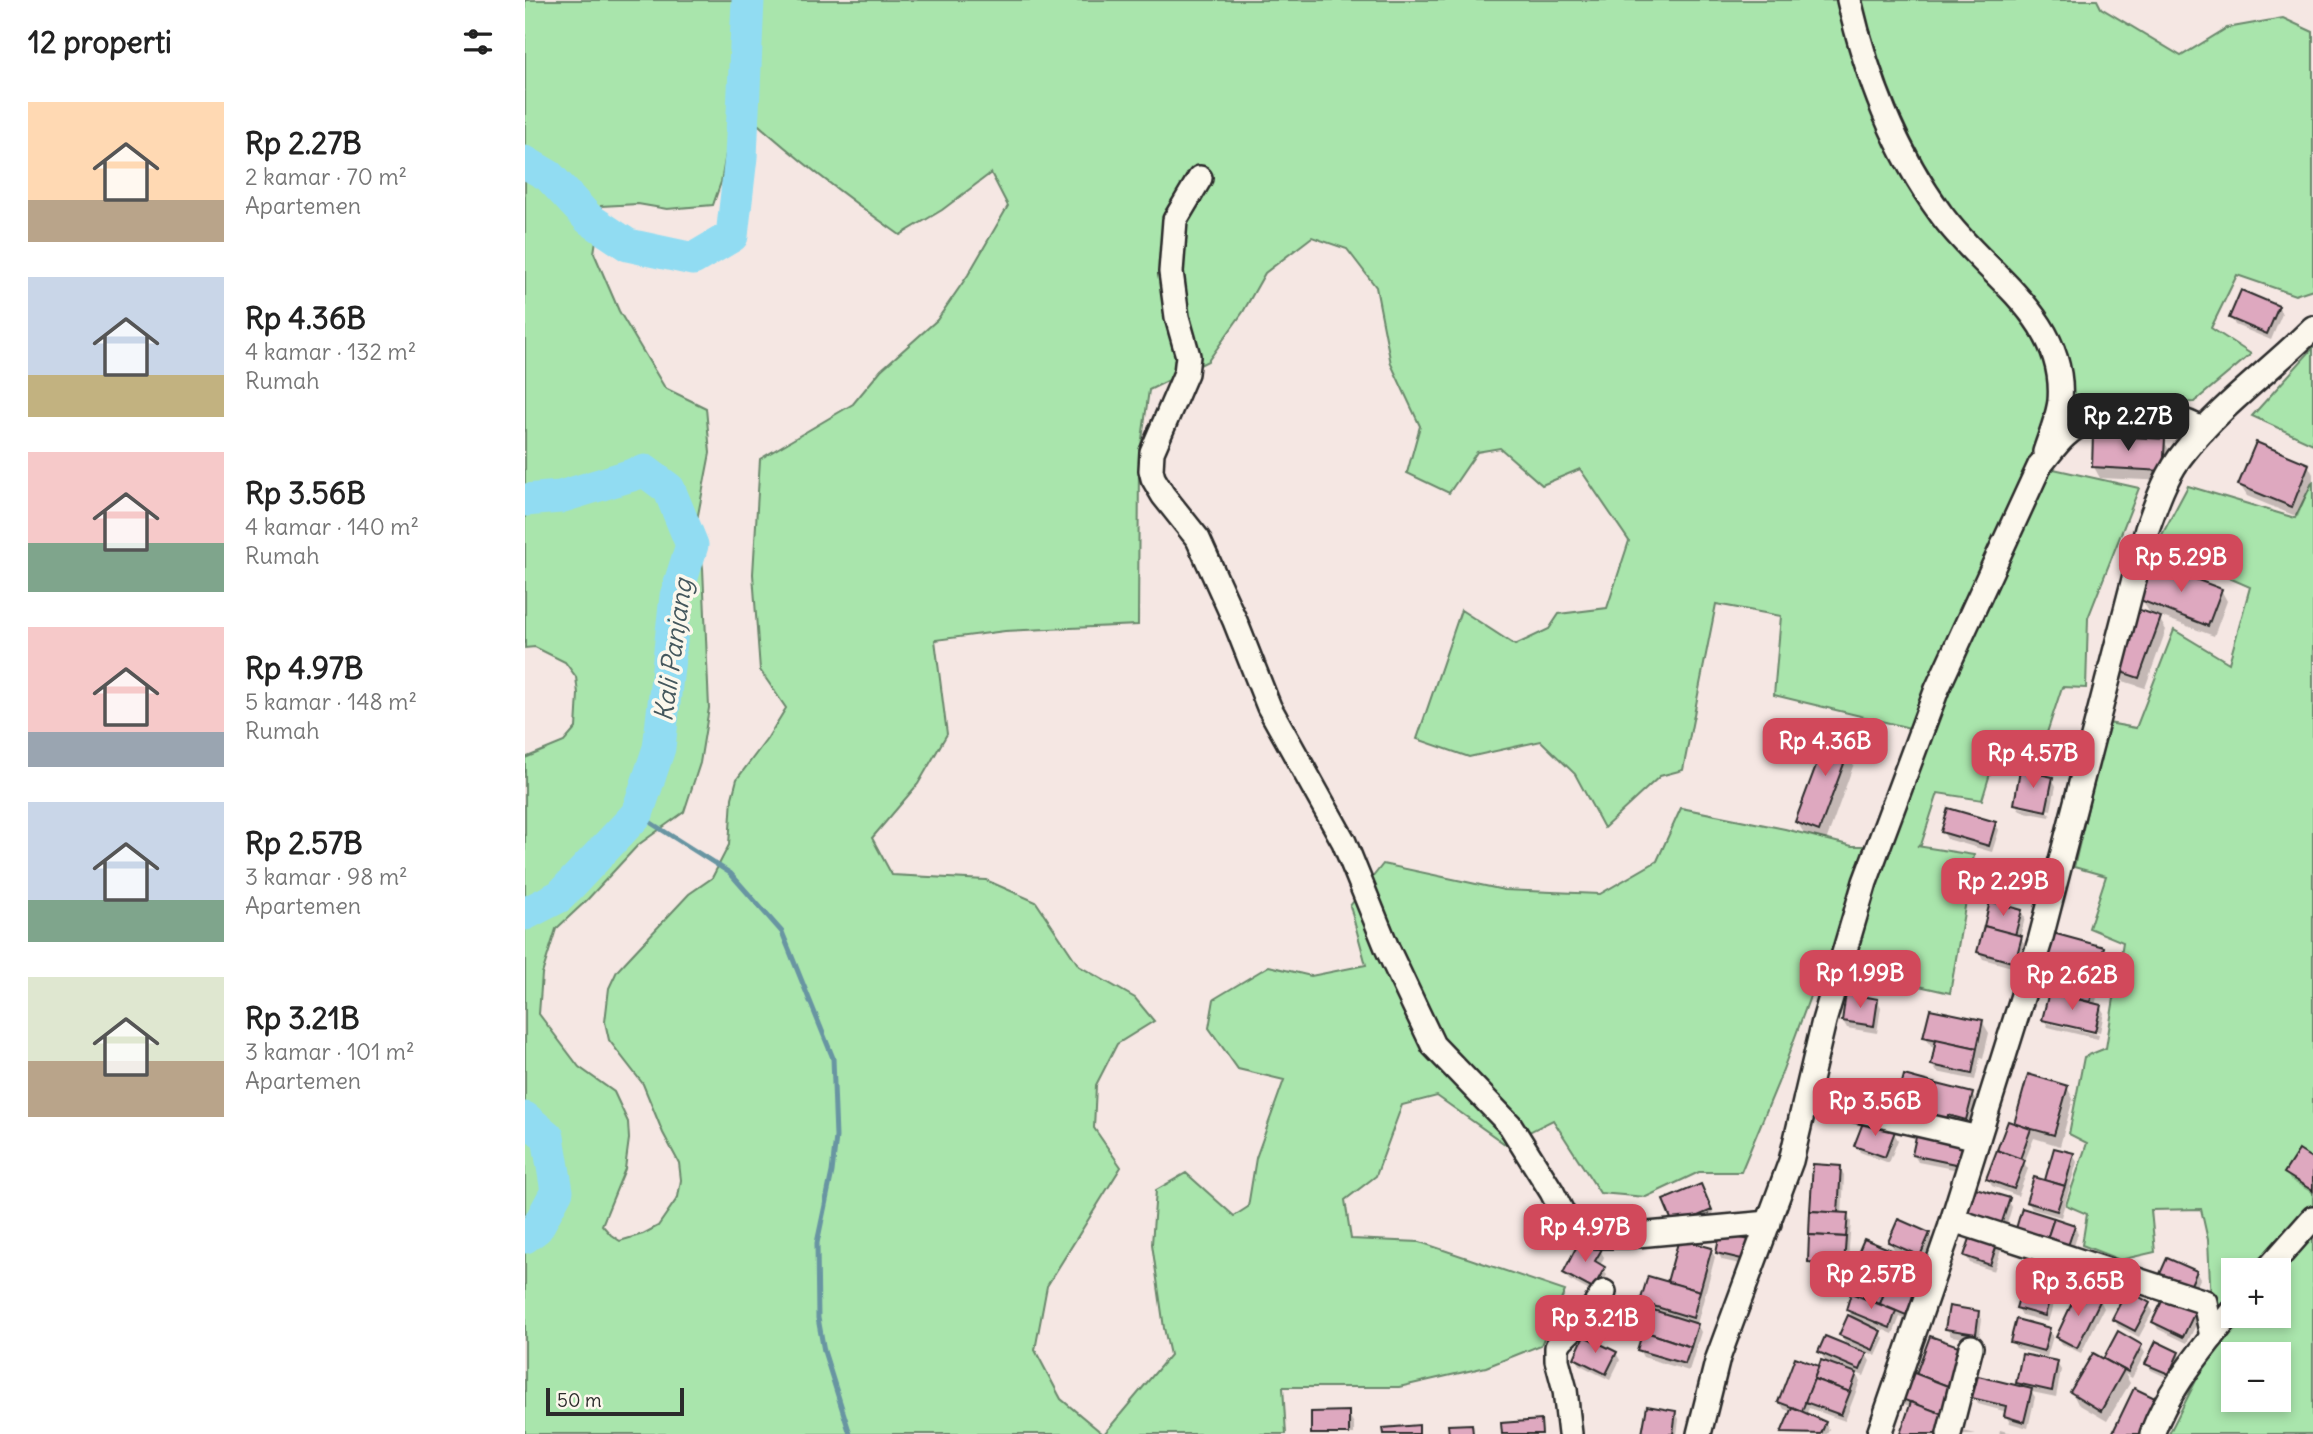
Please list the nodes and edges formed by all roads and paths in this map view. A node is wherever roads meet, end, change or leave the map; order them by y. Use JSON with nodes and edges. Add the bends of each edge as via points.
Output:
{"nodes":[{"id":1,"x":1849,"y":0,"type":"edge"},
{"id":2,"x":1200,"y":178,"type":"dead end"},
{"id":3,"x":2313,"y":328,"type":"edge"},
{"id":4,"x":2203,"y":430,"type":"junction"},
{"id":5,"x":2040,"y":465,"type":"junction"},
{"id":6,"x":1806,"y":1098,"type":"junction"},
{"id":7,"x":1978,"y":1138,"type":"junction"},
{"id":8,"x":2313,"y":1218,"type":"edge"},
{"id":9,"x":1953,"y":1220,"type":"junction"},
{"id":10,"x":1769,"y":1223,"type":"junction"},
{"id":11,"x":2278,"y":1258,"type":"edge"},
{"id":12,"x":1604,"y":1292,"type":"dead end"},
{"id":13,"x":2221,"y":1325,"type":"edge"},
{"id":14,"x":2212,"y":1337,"type":"junction"},
{"id":15,"x":1972,"y":1347,"type":"dead end"},
{"id":16,"x":1570,"y":1434,"type":"edge"},
{"id":17,"x":1699,"y":1434,"type":"edge"},
{"id":18,"x":1879,"y":1434,"type":"edge"},
{"id":19,"x":1949,"y":1434,"type":"edge"},
{"id":20,"x":2153,"y":1434,"type":"edge"}],
"edges":[{"from":1,"to":5,"type":"street","via":[[1882,110],[1908,162],[1948,224],[2029,308],[2050,340],[2060,401]]},
{"from":2,"to":10,"type":"street","via":[[1175,220],[1171,272],[1188,356],[1152,452],[1153,478],[1198,539],[1269,707],[1344,842],[1433,1045],[1510,1125],[1567,1222],[1579,1230],[1596,1236],[1626,1236]]},
{"from":3,"to":4,"type":"street"},
{"from":4,"to":5,"type":"street","via":[[2154,412],[2104,417],[2065,435]]},
{"from":4,"to":7,"type":"street","via":[[2163,487],[2147,529],[2040,941]]},
{"from":5,"to":6,"type":"street","via":[[1937,689],[1870,869]]},
{"from":6,"to":7,"type":"street"},
{"from":6,"to":10,"type":"street"},
{"from":7,"to":9,"type":"street"},
{"from":8,"to":11,"type":"street"},
{"from":9,"to":14,"type":"street","via":[[2205,1302]]},
{"from":9,"to":18,"type":"street"},
{"from":10,"to":17,"type":"street","via":[[1718,1358]]},
{"from":12,"to":16,"type":"street","via":[[1557,1347]]},
{"from":13,"to":14,"type":"street"},
{"from":14,"to":20,"type":"street","via":[[2180,1380]]},
{"from":15,"to":19,"type":"street"}]}
